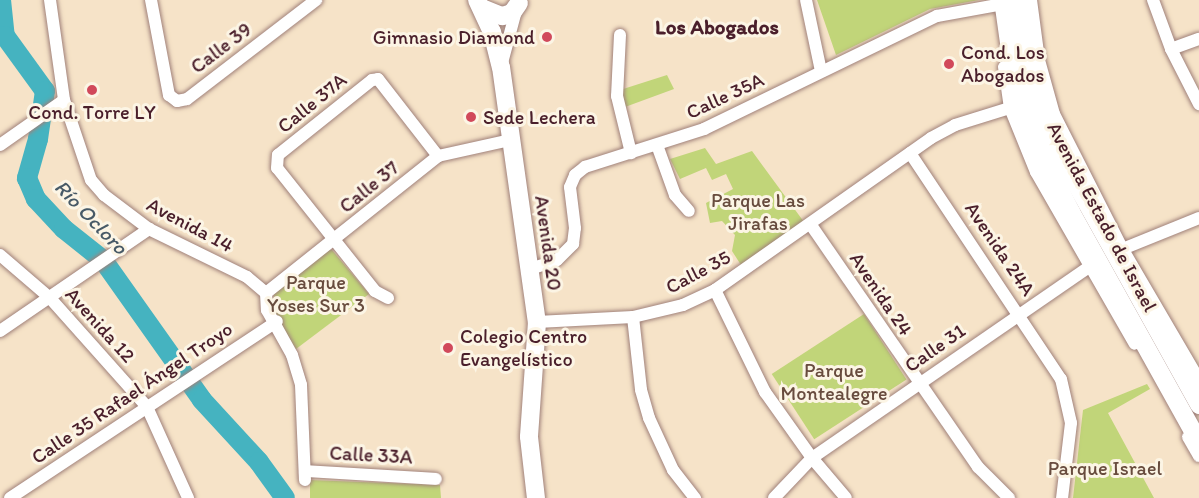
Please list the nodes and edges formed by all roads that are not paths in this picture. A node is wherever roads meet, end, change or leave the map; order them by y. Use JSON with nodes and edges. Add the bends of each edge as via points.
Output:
{"nodes":[{"id":1,"x":50,"y":0,"type":"edge"},
{"id":2,"x":151,"y":0,"type":"edge"},
{"id":3,"x":316,"y":0,"type":"edge"},
{"id":4,"x":806,"y":0,"type":"edge"},
{"id":5,"x":1031,"y":0,"type":"edge"},
{"id":6,"x":1153,"y":0,"type":"edge"},
{"id":7,"x":519,"y":1,"type":"edge"},
{"id":8,"x":1008,"y":1,"type":"edge"},
{"id":9,"x":480,"y":4,"type":"edge"},
{"id":10,"x":620,"y":35,"type":"dead end"},
{"id":11,"x":1199,"y":39,"type":"edge"},
{"id":12,"x":1171,"y":49,"type":"junction"},
{"id":13,"x":501,"y":67,"type":"junction"},
{"id":14,"x":821,"y":71,"type":"junction"},
{"id":15,"x":64,"y":100,"type":"junction"},
{"id":16,"x":1199,"y":104,"type":"edge"},
{"id":17,"x":1010,"y":108,"type":"junction"},
{"id":18,"x":510,"y":140,"type":"junction"},
{"id":19,"x":0,"y":145,"type":"edge"},
{"id":20,"x":657,"y":145,"type":"junction"},
{"id":21,"x":631,"y":153,"type":"junction"},
{"id":22,"x":910,"y":153,"type":"junction"},
{"id":23,"x":438,"y":156,"type":"junction"},
{"id":24,"x":689,"y":212,"type":"dead end"},
{"id":25,"x":1199,"y":218,"type":"edge"},
{"id":26,"x":811,"y":225,"type":"junction"},
{"id":27,"x":149,"y":229,"type":"junction"},
{"id":28,"x":335,"y":239,"type":"junction"},
{"id":29,"x":1118,"y":250,"type":"junction"},
{"id":30,"x":0,"y":255,"type":"edge"},
{"id":31,"x":1094,"y":263,"type":"junction"},
{"id":32,"x":530,"y":269,"type":"junction"},
{"id":33,"x":715,"y":290,"type":"junction"},
{"id":34,"x":266,"y":293,"type":"junction"},
{"id":35,"x":50,"y":298,"type":"junction"},
{"id":36,"x":388,"y":298,"type":"dead end"},
{"id":37,"x":1019,"y":313,"type":"junction"},
{"id":38,"x":633,"y":317,"type":"junction"},
{"id":39,"x":277,"y":321,"type":"junction"},
{"id":40,"x":537,"y":321,"type":"junction"},
{"id":41,"x":0,"y":331,"type":"edge"},
{"id":42,"x":1199,"y":380,"type":"edge"},
{"id":43,"x":918,"y":384,"type":"junction"},
{"id":44,"x":1199,"y":405,"type":"edge"},
{"id":45,"x":147,"y":407,"type":"junction"},
{"id":46,"x":1192,"y":436,"type":"edge"},
{"id":47,"x":1199,"y":456,"type":"edge"},
{"id":48,"x":812,"y":458,"type":"junction"},
{"id":49,"x":436,"y":479,"type":"dead end"},
{"id":50,"x":10,"y":498,"type":"edge"},
{"id":51,"x":188,"y":498,"type":"edge"},
{"id":52,"x":536,"y":498,"type":"edge"},
{"id":53,"x":695,"y":498,"type":"edge"},
{"id":54,"x":774,"y":498,"type":"edge"},
{"id":55,"x":846,"y":498,"type":"edge"},
{"id":56,"x":1009,"y":498,"type":"edge"},
{"id":57,"x":1062,"y":498,"type":"edge"}],
"edges":[{"from":1,"to":15,"type":"street","name":"Avenida 14"},
{"from":2,"to":3,"type":"street","name":"Calle 39","via":[[169,95],[177,101],[187,99]]},
{"from":4,"to":14,"type":"street"},
{"from":5,"to":29,"type":"street","via":[[1039,60],[1054,114]]},
{"from":6,"to":12,"type":"street"},
{"from":7,"to":9,"type":"main road","via":[[512,13],[502,16]]},
{"from":7,"to":13,"type":"street"},
{"from":8,"to":14,"type":"street","name":"Calle 35A","via":[[937,16]]},
{"from":8,"to":17,"type":"street","via":[[999,31]]},
{"from":8,"to":29,"type":"main road","name":"Avenida Estado de Israel","via":[[1046,128]]},
{"from":8,"to":31,"type":"main road","name":"Avenida Estado de Israel","via":[[1013,71],[1031,133]]},
{"from":9,"to":13,"type":"main road","name":"Avenida 20"},
{"from":10,"to":21,"type":"street","via":[[617,96]]},
{"from":11,"to":12,"type":"street"},
{"from":12,"to":16,"type":"street"},
{"from":13,"to":18,"type":"main road","name":"Avenida 20"},
{"from":14,"to":20,"type":"street","name":"Calle 35A","via":[[704,129]]},
{"from":15,"to":19,"type":"street"},
{"from":15,"to":27,"type":"street","name":"Avenida 14","via":[[91,180],[104,195]]},
{"from":17,"to":22,"type":"street","name":"Calle 35","via":[[955,125]]},
{"from":17,"to":31,"type":"street","via":[[1036,172]]},
{"from":18,"to":23,"type":"street","name":"Calle 37"},
{"from":18,"to":32,"type":"main road","name":"Avenida 20"},
{"from":20,"to":21,"type":"street","name":"Calle 35A"},
{"from":20,"to":24,"type":"street","via":[[675,195]]},
{"from":21,"to":32,"type":"street","name":"Calle 35A","via":[[595,163],[575,175],[570,187],[573,244],[557,260]]},
{"from":22,"to":26,"type":"street","name":"Calle 35"},
{"from":22,"to":37,"type":"street","name":"Avenida 24A"},
{"from":23,"to":28,"type":"street","name":"Calle 37"},
{"from":23,"to":28,"type":"street","name":"Calle 37A","via":[[378,80],[372,80],[278,155],[276,162]]},
{"from":25,"to":29,"type":"street"},
{"from":26,"to":33,"type":"street","name":"Calle 35"},
{"from":26,"to":43,"type":"street","name":"Avenida 24"},
{"from":27,"to":34,"type":"street","name":"Avenida 14","via":[[247,277]]},
{"from":27,"to":35,"type":"street"},
{"from":28,"to":34,"type":"street","name":"Calle 37"},
{"from":28,"to":36,"type":"street","via":[[375,291]]},
{"from":29,"to":42,"type":"street"},
{"from":29,"to":44,"type":"main road","name":"Avenida Estado de Israel"},
{"from":30,"to":35,"type":"street","name":"Avenida 12"},
{"from":31,"to":37,"type":"street","name":"Calle 31"},
{"from":31,"to":46,"type":"street"},
{"from":31,"to":46,"type":"main road","name":"Avenida Estado de Israel","via":[[1179,405]]},
{"from":32,"to":40,"type":"main road","name":"Avenida 20"},
{"from":33,"to":38,"type":"street","name":"Calle 35","via":[[667,310]]},
{"from":33,"to":48,"type":"street","via":[[765,392]]},
{"from":34,"to":39,"type":"street","via":[[267,310]]},
{"from":35,"to":41,"type":"street"},
{"from":35,"to":45,"type":"street","name":"Avenida 12"},
{"from":37,"to":43,"type":"street","name":"Calle 31"},
{"from":37,"to":57,"type":"street","name":"Avenida 24A","via":[[1056,369],[1070,407]]},
{"from":38,"to":40,"type":"street","name":"Calle 35"},
{"from":38,"to":53,"type":"street","via":[[648,418],[673,470]]},
{"from":39,"to":45,"type":"street","name":"Calle 35 Rafael Ángel Troyo"},
{"from":39,"to":49,"type":"street","name":"Calle 33A","via":[[300,385],[305,476]]},
{"from":40,"to":52,"type":"main road","name":"Avenida 20","via":[[529,436]]},
{"from":43,"to":48,"type":"street","name":"Calle 31"},
{"from":43,"to":56,"type":"street","name":"Avenida 24","via":[[978,467]]},
{"from":45,"to":50,"type":"street","name":"Calle 35 Rafael Ángel Troyo"},
{"from":45,"to":51,"type":"street","name":"Avenida 12"},
{"from":46,"to":47,"type":"street"},
{"from":48,"to":54,"type":"street","name":"Calle 31"},
{"from":48,"to":55,"type":"street"}]}
